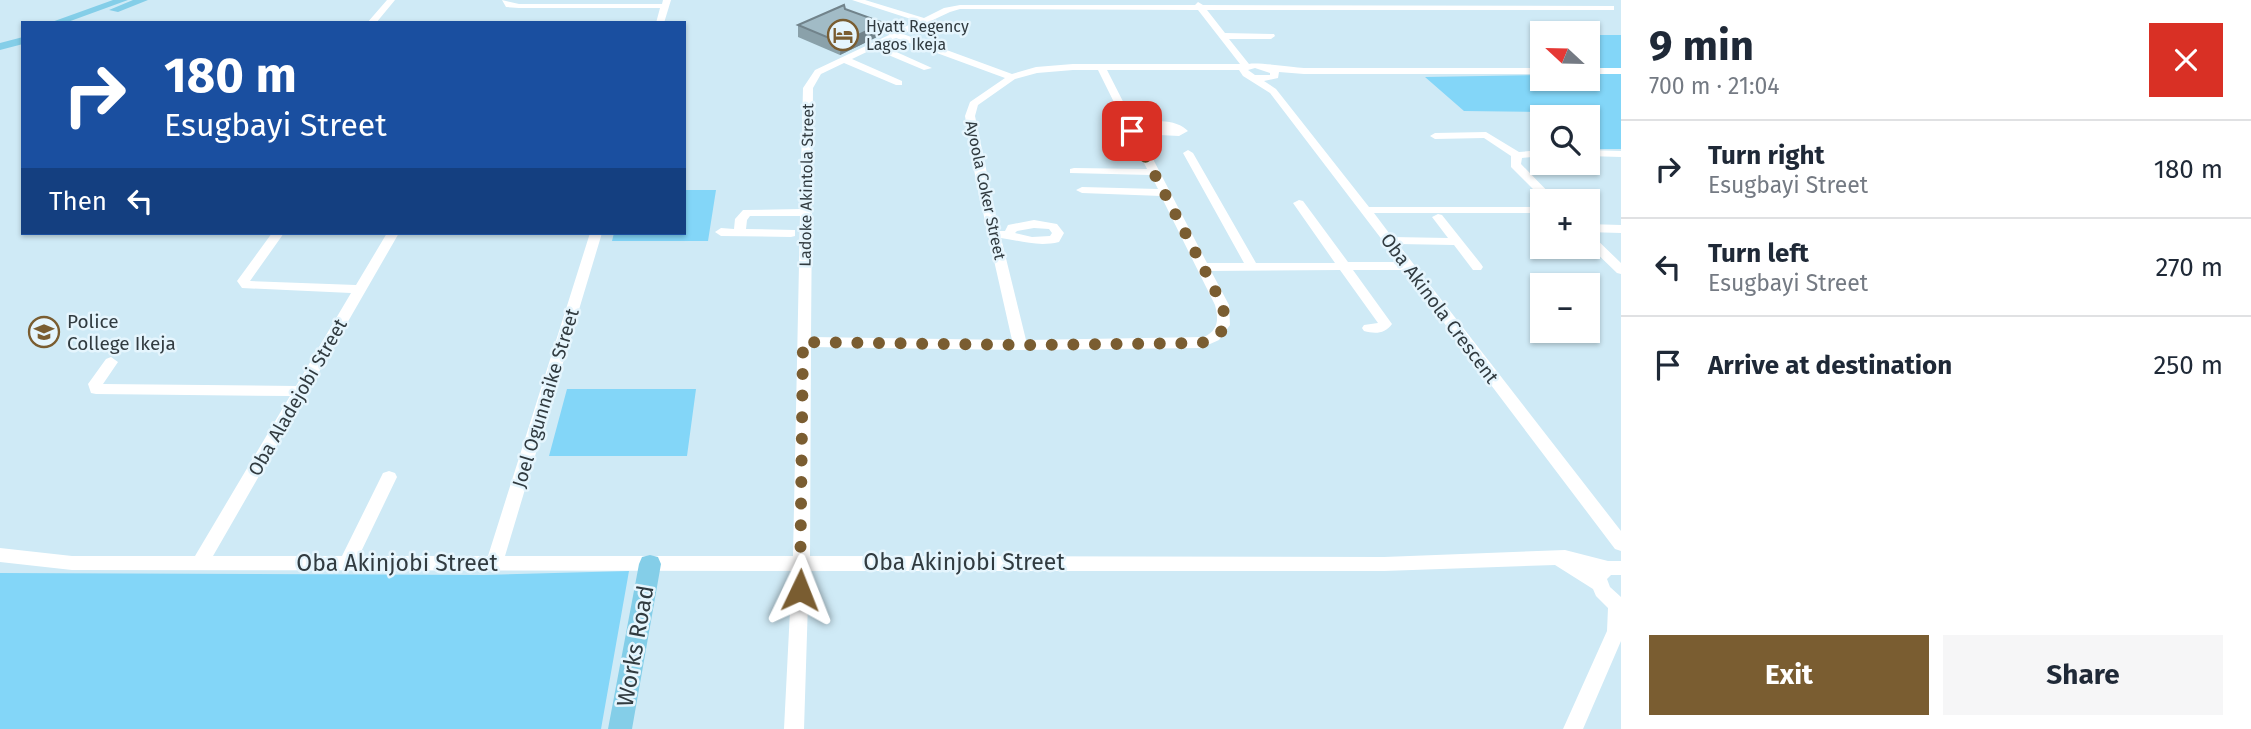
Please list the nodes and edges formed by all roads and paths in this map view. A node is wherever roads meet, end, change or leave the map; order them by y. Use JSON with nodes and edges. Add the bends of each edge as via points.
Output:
{"nodes":[{"id":1,"x":123,"y":0,"type":"edge"},
{"id":2,"x":143,"y":0,"type":"edge"},
{"id":3,"x":391,"y":0,"type":"edge"},
{"id":4,"x":506,"y":0,"type":"edge"},
{"id":5,"x":862,"y":0,"type":"edge"},
{"id":6,"x":1599,"y":0,"type":"edge"},
{"id":7,"x":1200,"y":2,"type":"edge"},
{"id":8,"x":666,"y":3,"type":"edge"},
{"id":9,"x":1247,"y":3,"type":"edge"},
{"id":10,"x":1611,"y":8,"type":"junction"},
{"id":11,"x":1621,"y":14,"type":"edge"},
{"id":12,"x":60,"y":21,"type":"edge"},
{"id":13,"x":80,"y":21,"type":"edge"},
{"id":14,"x":373,"y":21,"type":"edge"},
{"id":15,"x":661,"y":21,"type":"edge"},
{"id":16,"x":925,"y":21,"type":"junction"},
{"id":17,"x":883,"y":29,"type":"edge"},
{"id":18,"x":21,"y":34,"type":"edge"},
{"id":19,"x":895,"y":34,"type":"junction"},
{"id":20,"x":1224,"y":36,"type":"junction"},
{"id":21,"x":1271,"y":36,"type":"dead end"},
{"id":22,"x":0,"y":40,"type":"edge"},
{"id":23,"x":21,"y":41,"type":"edge"},
{"id":24,"x":0,"y":47,"type":"edge"},
{"id":25,"x":889,"y":52,"type":"dead end"},
{"id":26,"x":1238,"y":56,"type":"junction"},
{"id":27,"x":904,"y":58,"type":"junction"},
{"id":28,"x":844,"y":59,"type":"junction"},
{"id":29,"x":894,"y":63,"type":"dead end"},
{"id":30,"x":1245,"y":66,"type":"junction"},
{"id":31,"x":1101,"y":67,"type":"junction"},
{"id":32,"x":883,"y":68,"type":"dead end"},
{"id":33,"x":927,"y":68,"type":"dead end"},
{"id":34,"x":1530,"y":71,"type":"edge"},
{"id":35,"x":1600,"y":71,"type":"edge"},
{"id":36,"x":1621,"y":71,"type":"edge"},
{"id":37,"x":873,"y":73,"type":"junction"},
{"id":38,"x":1269,"y":76,"type":"junction"},
{"id":39,"x":1012,"y":77,"type":"junction"},
{"id":40,"x":899,"y":83,"type":"dead end"},
{"id":41,"x":1140,"y":131,"type":"dead end"},
{"id":42,"x":1152,"y":132,"type":"dead end"},
{"id":43,"x":1435,"y":136,"type":"dead end"},
{"id":44,"x":1188,"y":153,"type":"dead end"},
{"id":45,"x":1600,"y":153,"type":"edge"},
{"id":46,"x":1530,"y":154,"type":"edge"},
{"id":47,"x":1621,"y":154,"type":"edge"},
{"id":48,"x":1517,"y":155,"type":"junction"},
{"id":49,"x":1074,"y":171,"type":"dead end"},
{"id":50,"x":1153,"y":172,"type":"junction"},
{"id":51,"x":1539,"y":189,"type":"edge"},
{"id":52,"x":1082,"y":190,"type":"dead end"},
{"id":53,"x":1165,"y":193,"type":"junction"},
{"id":54,"x":1299,"y":203,"type":"dead end"},
{"id":55,"x":1365,"y":209,"type":"junction"},
{"id":56,"x":1530,"y":210,"type":"edge"},
{"id":57,"x":758,"y":212,"type":"junction"},
{"id":58,"x":806,"y":213,"type":"junction"},
{"id":59,"x":1438,"y":218,"type":"dead end"},
{"id":60,"x":1600,"y":228,"type":"edge"},
{"id":61,"x":1621,"y":229,"type":"edge"},
{"id":62,"x":721,"y":232,"type":"dead end"},
{"id":63,"x":740,"y":232,"type":"junction"},
{"id":64,"x":754,"y":232,"type":"junction"},
{"id":65,"x":791,"y":233,"type":"dead end"},
{"id":66,"x":996,"y":234,"type":"junction"},
{"id":67,"x":1009,"y":234,"type":"dead end"},
{"id":68,"x":276,"y":235,"type":"edge"},
{"id":69,"x":393,"y":235,"type":"edge"},
{"id":70,"x":595,"y":235,"type":"edge"},
{"id":71,"x":1388,"y":240,"type":"junction"},
{"id":72,"x":1458,"y":242,"type":"junction"},
{"id":73,"x":1600,"y":250,"type":"edge"},
{"id":74,"x":1343,"y":266,"type":"junction"},
{"id":75,"x":1409,"y":266,"type":"junction"},
{"id":76,"x":1204,"y":267,"type":"junction"},
{"id":77,"x":1252,"y":267,"type":"junction"},
{"id":78,"x":1477,"y":267,"type":"dead end"},
{"id":79,"x":1621,"y":270,"type":"edge"},
{"id":80,"x":360,"y":289,"type":"junction"},
{"id":81,"x":1369,"y":328,"type":"dead end"},
{"id":82,"x":803,"y":342,"type":"junction"},
{"id":83,"x":1020,"y":345,"type":"junction"},
{"id":84,"x":111,"y":362,"type":"dead end"},
{"id":85,"x":301,"y":391,"type":"junction"},
{"id":86,"x":389,"y":477,"type":"dead end"},
{"id":87,"x":1606,"y":527,"type":"junction"},
{"id":88,"x":1621,"y":544,"type":"edge"},
{"id":89,"x":0,"y":555,"type":"edge"},
{"id":90,"x":1551,"y":559,"type":"junction"},
{"id":91,"x":201,"y":561,"type":"junction"},
{"id":92,"x":348,"y":562,"type":"junction"},
{"id":93,"x":801,"y":562,"type":"junction"},
{"id":94,"x":494,"y":563,"type":"junction"},
{"id":95,"x":650,"y":564,"type":"junction"},
{"id":96,"x":1613,"y":568,"type":"edge"},
{"id":97,"x":1598,"y":583,"type":"junction"},
{"id":98,"x":1619,"y":607,"type":"edge"},
{"id":99,"x":1618,"y":630,"type":"edge"},
{"id":100,"x":620,"y":729,"type":"edge"},
{"id":101,"x":794,"y":729,"type":"edge"},
{"id":102,"x":1573,"y":729,"type":"edge"}],
"edges":[{"from":1,"to":12,"type":"main road"},
{"from":2,"to":13,"type":"main road"},
{"from":3,"to":14,"type":"street"},
{"from":4,"to":8,"type":"street","via":[[519,6]]},
{"from":5,"to":16,"type":"street"},
{"from":6,"to":10,"type":"street"},
{"from":7,"to":9,"type":"street","name":"Ladoke Akintola Street"},
{"from":7,"to":16,"type":"street","name":"Ladoke Akintola Street","via":[[960,7]]},
{"from":7,"to":20,"type":"street"},
{"from":8,"to":15,"type":"street"},
{"from":9,"to":10,"type":"street","name":"Ladoke Akintola Street"},
{"from":10,"to":11,"type":"street"},
{"from":16,"to":19,"type":"street","name":"Ladoke Akintola Street"},
{"from":17,"to":19,"type":"street"},
{"from":18,"to":22,"type":"main road"},
{"from":19,"to":28,"type":"street","name":"Ladoke Akintola Street"},
{"from":19,"to":39,"type":"street"},
{"from":20,"to":21,"type":"street"},
{"from":20,"to":26,"type":"street"},
{"from":23,"to":24,"type":"main road"},
{"from":25,"to":27,"type":"street"},
{"from":26,"to":30,"type":"street"},
{"from":26,"to":38,"type":"street"},
{"from":27,"to":29,"type":"street"},
{"from":27,"to":33,"type":"street"},
{"from":28,"to":37,"type":"street"},
{"from":28,"to":58,"type":"street","name":"Ladoke Akintola Street","via":[[818,72],[808,88]]},
{"from":30,"to":31,"type":"street","name":"Ayoola Coker Street"},
{"from":30,"to":38,"type":"street","name":"Ayoola Coker Street"},
{"from":30,"to":38,"type":"street","via":[[1246,74],[1255,78]]},
{"from":31,"to":39,"type":"street","name":"Ayoola Coker Street","via":[[1055,67]]},
{"from":31,"to":50,"type":"street"},
{"from":32,"to":37,"type":"street"},
{"from":34,"to":38,"type":"street","name":"Ayoola Coker Street","via":[[1304,71]]},
{"from":35,"to":36,"type":"street"},
{"from":37,"to":40,"type":"street"},
{"from":38,"to":55,"type":"street","name":"Oba Akinola Crescent"},
{"from":39,"to":66,"type":"street","name":"Ayoola Coker Street","via":[[973,104],[970,116]]},
{"from":41,"to":42,"type":"street"},
{"from":43,"to":48,"type":"street","via":[[1486,135]]},
{"from":44,"to":77,"type":"street"},
{"from":45,"to":47,"type":"street"},
{"from":46,"to":48,"type":"street"},
{"from":48,"to":51,"type":"street","via":[[1515,164]]},
{"from":49,"to":50,"type":"street"},
{"from":50,"to":53,"type":"street"},
{"from":52,"to":53,"type":"street"},
{"from":53,"to":76,"type":"street"},
{"from":54,"to":74,"type":"street"},
{"from":55,"to":56,"type":"street"},
{"from":55,"to":71,"type":"street","name":"Oba Akinola Crescent"},
{"from":57,"to":58,"type":"street"},
{"from":57,"to":63,"type":"street","via":[[744,214]]},
{"from":57,"to":64,"type":"street"},
{"from":58,"to":82,"type":"street","name":"Ladoke Akintola Street"},
{"from":59,"to":72,"type":"street"},
{"from":60,"to":61,"type":"street"},
{"from":62,"to":63,"type":"street"},
{"from":63,"to":64,"type":"street"},
{"from":64,"to":65,"type":"street"},
{"from":66,"to":67,"type":"street"},
{"from":66,"to":83,"type":"street","name":"Ayoola Coker Street"},
{"from":68,"to":80,"type":"street","via":[[249,271],[243,281],[246,285]]},
{"from":69,"to":80,"type":"street","name":"Oba Aladejobi Street"},
{"from":70,"to":94,"type":"street","name":"Joel Ogunnaike Street"},
{"from":71,"to":72,"type":"street"},
{"from":71,"to":75,"type":"street","name":"Oba Akinola Crescent"},
{"from":72,"to":78,"type":"street"},
{"from":73,"to":79,"type":"street"},
{"from":74,"to":75,"type":"street"},
{"from":74,"to":77,"type":"street"},
{"from":74,"to":81,"type":"street","via":[[1385,324]]},
{"from":75,"to":87,"type":"street","name":"Oba Akinola Crescent"},
{"from":76,"to":77,"type":"street"},
{"from":76,"to":83,"type":"street","via":[[1226,320],[1213,339],[1201,343]]},
{"from":80,"to":85,"type":"street","name":"Oba Aladejobi Street"},
{"from":82,"to":83,"type":"street"},
{"from":82,"to":93,"type":"street","name":"Ladoke Akintola Street"},
{"from":84,"to":85,"type":"street","via":[[96,389]]},
{"from":85,"to":91,"type":"street","name":"Oba Aladejobi Street"},
{"from":86,"to":92,"type":"street"},
{"from":87,"to":88,"type":"street","name":"Oba Akinola Crescent"},
{"from":87,"to":96,"type":"street","name":"Oba Akinola Crescent"},
{"from":89,"to":91,"type":"street","name":"Oba Akinjobi Street","via":[[72,563]]},
{"from":90,"to":93,"type":"street","name":"Oba Akinjobi Street","via":[[1384,565]]},
{"from":90,"to":96,"type":"street","name":"Oba Akinjobi Street","via":[[1575,558]]},
{"from":90,"to":97,"type":"street","name":"Oba Akinjobi Street","via":[[1573,566]]},
{"from":91,"to":92,"type":"street","name":"Oba Akinjobi Street"},
{"from":92,"to":94,"type":"street","name":"Oba Akinjobi Street"},
{"from":93,"to":95,"type":"street","name":"Oba Akinjobi Street"},
{"from":93,"to":101,"type":"street","name":"Ladoke Akintola Street"},
{"from":94,"to":95,"type":"street","name":"Oba Akinjobi Street"},
{"from":95,"to":100,"type":"main road","name":"Works Road"},
{"from":96,"to":97,"type":"street","via":[[1598,576]]},
{"from":97,"to":98,"type":"street","name":"Oba Akinjobi Street"},
{"from":98,"to":99,"type":"street"},
{"from":99,"to":102,"type":"street"}]}
